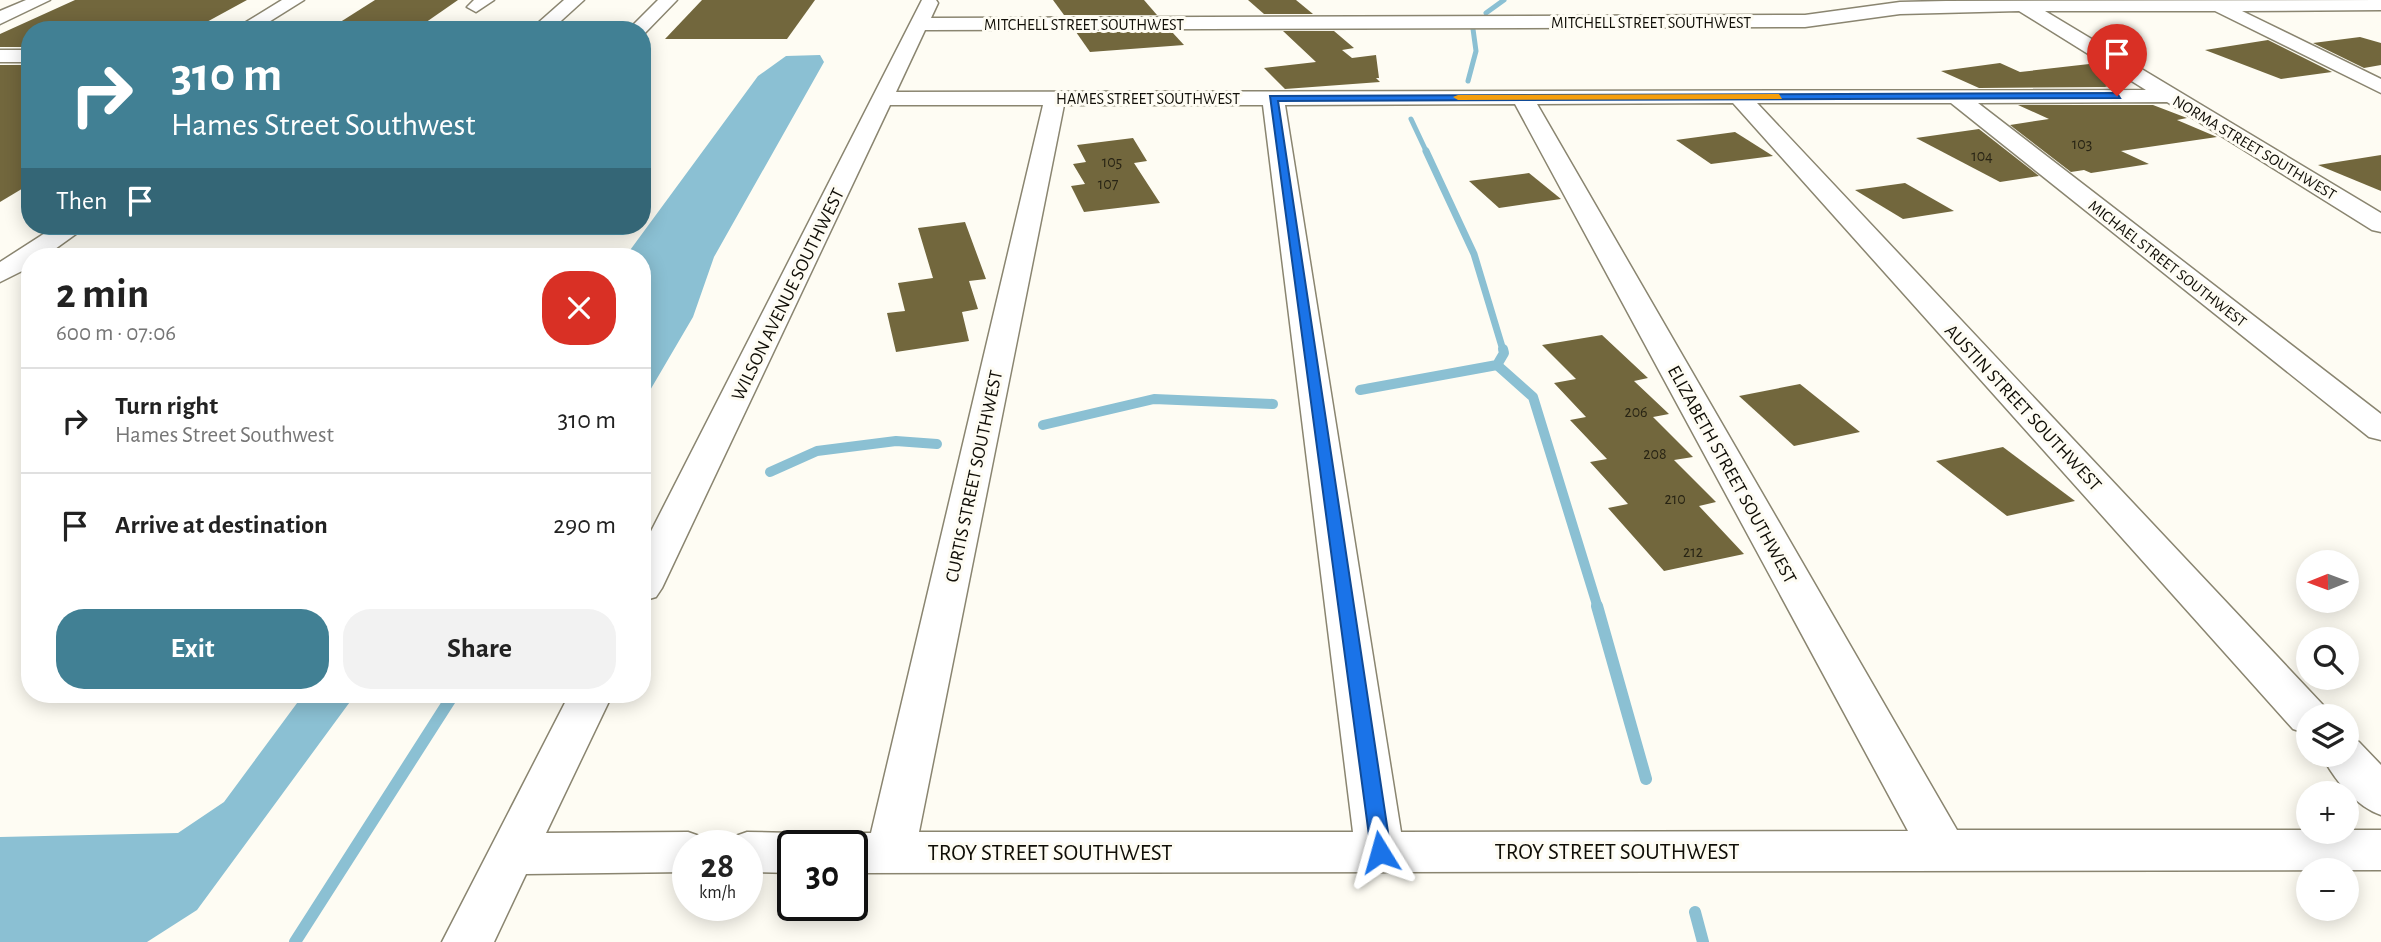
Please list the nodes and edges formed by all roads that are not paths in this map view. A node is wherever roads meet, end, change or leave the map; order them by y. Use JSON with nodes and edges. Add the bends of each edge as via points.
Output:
{"nodes":[{"id":1,"x":41,"y":0,"type":"edge"},
{"id":2,"x":295,"y":0,"type":"edge"},
{"id":3,"x":575,"y":0,"type":"edge"},
{"id":4,"x":668,"y":0,"type":"edge"},
{"id":5,"x":2022,"y":5,"type":"junction"},
{"id":6,"x":2216,"y":5,"type":"junction"},
{"id":7,"x":2381,"y":5,"type":"edge"},
{"id":8,"x":925,"y":12,"type":"edge"},
{"id":9,"x":0,"y":19,"type":"edge"},
{"id":10,"x":258,"y":21,"type":"edge"},
{"id":11,"x":550,"y":21,"type":"edge"},
{"id":12,"x":646,"y":21,"type":"edge"},
{"id":13,"x":0,"y":56,"type":"edge"},
{"id":14,"x":21,"y":56,"type":"edge"},
{"id":15,"x":2381,"y":87,"type":"edge"},
{"id":16,"x":1956,"y":96,"type":"junction"},
{"id":17,"x":2171,"y":96,"type":"junction"},
{"id":18,"x":1522,"y":97,"type":"junction"},
{"id":19,"x":1739,"y":97,"type":"junction"},
{"id":20,"x":1055,"y":98,"type":"junction"},
{"id":21,"x":1273,"y":98,"type":"junction"},
{"id":22,"x":883,"y":99,"type":"junction"},
{"id":23,"x":2381,"y":224,"type":"edge"},
{"id":24,"x":60,"y":235,"type":"edge"},
{"id":25,"x":40,"y":248,"type":"edge"},
{"id":26,"x":21,"y":260,"type":"edge"},
{"id":27,"x":0,"y":274,"type":"edge"},
{"id":28,"x":2381,"y":430,"type":"edge"},
{"id":29,"x":651,"y":570,"type":"edge"},
{"id":30,"x":586,"y":703,"type":"edge"},
{"id":31,"x":2296,"y":704,"type":"edge"},
{"id":32,"x":2355,"y":767,"type":"edge"},
{"id":33,"x":2381,"y":796,"type":"edge"},
{"id":34,"x":1943,"y":850,"type":"junction"},
{"id":35,"x":2381,"y":850,"type":"edge"},
{"id":36,"x":672,"y":852,"type":"edge"},
{"id":37,"x":1380,"y":852,"type":"junction"},
{"id":38,"x":872,"y":853,"type":"edge"},
{"id":39,"x":512,"y":854,"type":"junction"},
{"id":40,"x":468,"y":942,"type":"edge"}],
"edges":[{"from":1,"to":9,"type":"street"},
{"from":2,"to":10,"type":"street"},
{"from":3,"to":11,"type":"street"},
{"from":4,"to":12,"type":"street"},
{"from":5,"to":6,"type":"street","name":"MITCHELL STREET SOUTHWEST"},
{"from":5,"to":8,"type":"street","name":"MITCHELL STREET SOUTHWEST","via":[[1914,6],[1805,21]]},
{"from":5,"to":17,"type":"street","name":"NORMA STREET SOUTHWEST"},
{"from":6,"to":7,"type":"street","name":"MITCHELL STREET SOUTHWEST"},
{"from":6,"to":15,"type":"street"},
{"from":8,"to":22,"type":"street","name":"WILSON AVENUE SOUTHWEST"},
{"from":13,"to":14,"type":"street"},
{"from":16,"to":17,"type":"street","name":"HAMES STREET SOUTHWEST"},
{"from":16,"to":19,"type":"street","name":"HAMES STREET SOUTHWEST"},
{"from":16,"to":28,"type":"street","name":"MICHAEL STREET SOUTHWEST"},
{"from":17,"to":23,"type":"street","name":"NORMA STREET SOUTHWEST"},
{"from":18,"to":19,"type":"street","name":"HAMES STREET SOUTHWEST"},
{"from":18,"to":21,"type":"street","name":"HAMES STREET SOUTHWEST"},
{"from":18,"to":34,"type":"street","name":"ELIZABETH STREET SOUTHWEST"},
{"from":19,"to":31,"type":"street","name":"AUSTIN STREET SOUTHWEST"},
{"from":20,"to":21,"type":"street","name":"HAMES STREET SOUTHWEST"},
{"from":20,"to":22,"type":"street","name":"HAMES STREET SOUTHWEST"},
{"from":20,"to":38,"type":"street","name":"CURTIS STREET SOUTHWEST"},
{"from":21,"to":37,"type":"street"},
{"from":22,"to":29,"type":"street","name":"WILSON AVENUE SOUTHWEST"},
{"from":24,"to":25,"type":"street"},
{"from":26,"to":27,"type":"street"},
{"from":30,"to":39,"type":"street"},
{"from":32,"to":33,"type":"street"},
{"from":34,"to":35,"type":"street","name":"TROY STREET SOUTHWEST"},
{"from":34,"to":37,"type":"street","name":"TROY STREET SOUTHWEST"},
{"from":36,"to":39,"type":"street"},
{"from":37,"to":38,"type":"street","name":"TROY STREET SOUTHWEST"},
{"from":39,"to":40,"type":"street"}]}
